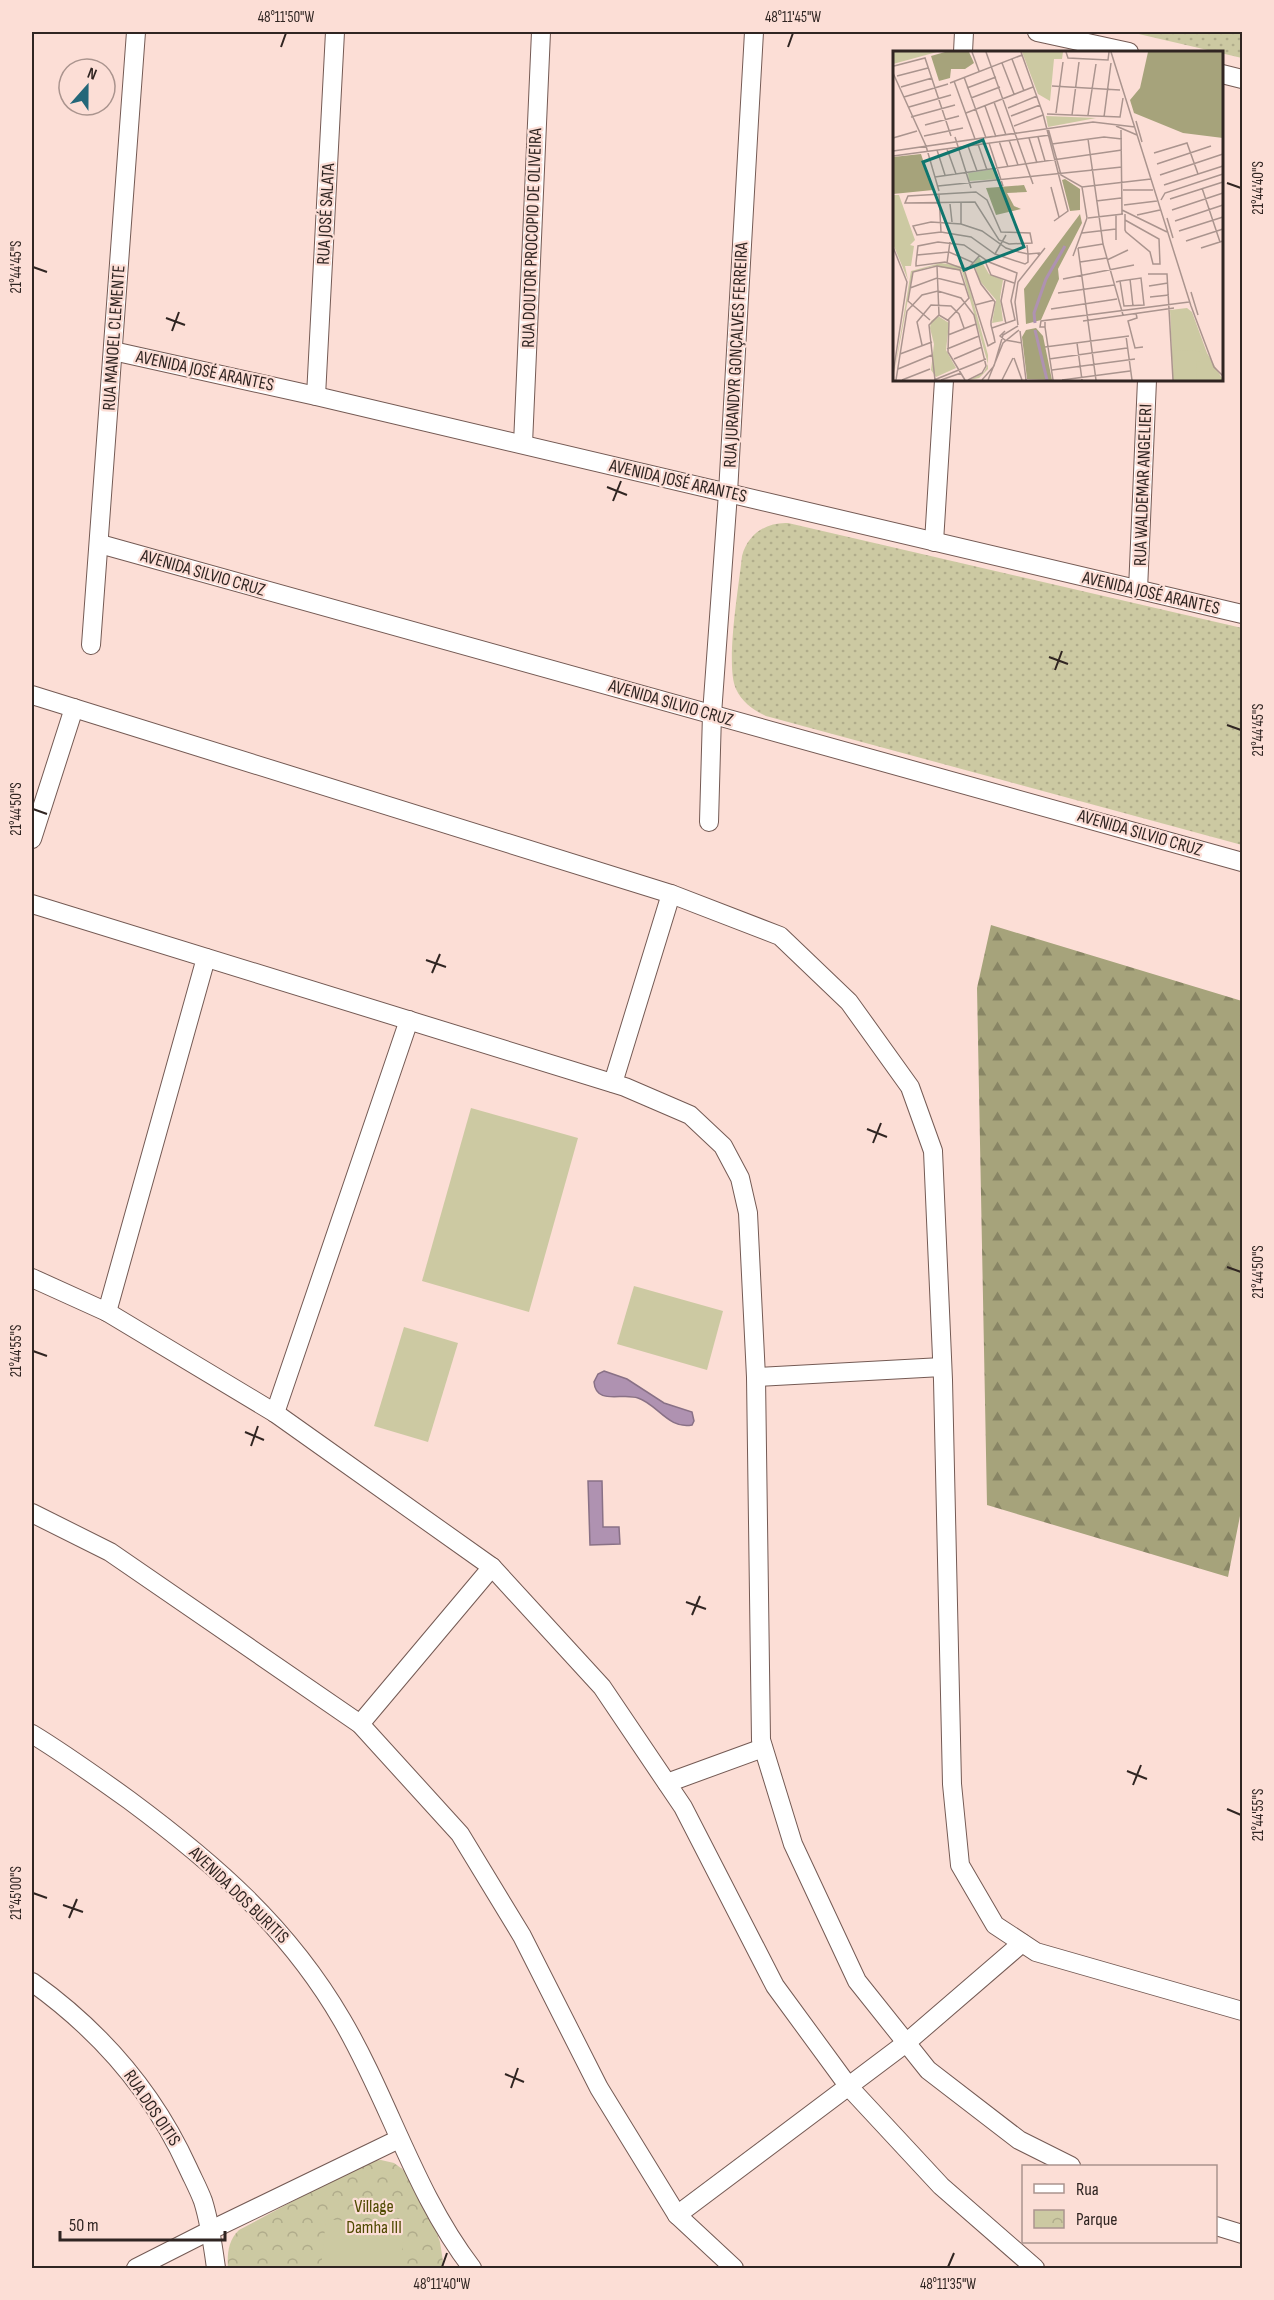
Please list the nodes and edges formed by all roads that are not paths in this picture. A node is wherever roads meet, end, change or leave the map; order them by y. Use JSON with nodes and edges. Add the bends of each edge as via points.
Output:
{"nodes":[{"id":1,"x":136,"y":32,"type":"edge"},
{"id":2,"x":335,"y":32,"type":"edge"},
{"id":3,"x":541,"y":32,"type":"edge"},
{"id":4,"x":754,"y":32,"type":"edge"},
{"id":5,"x":964,"y":32,"type":"edge"},
{"id":6,"x":1037,"y":32,"type":"edge"},
{"id":7,"x":963,"y":51,"type":"edge"},
{"id":8,"x":1124,"y":51,"type":"edge"},
{"id":9,"x":1223,"y":74,"type":"edge"},
{"id":10,"x":1242,"y":79,"type":"edge"},
{"id":11,"x":113,"y":351,"type":"junction"},
{"id":12,"x":944,"y":381,"type":"edge"},
{"id":13,"x":1147,"y":381,"type":"edge"},
{"id":14,"x":316,"y":396,"type":"junction"},
{"id":15,"x":523,"y":444,"type":"junction"},
{"id":16,"x":728,"y":493,"type":"junction"},
{"id":17,"x":934,"y":542,"type":"junction"},
{"id":18,"x":100,"y":544,"type":"junction"},
{"id":19,"x":1138,"y":590,"type":"junction"},
{"id":20,"x":1242,"y":614,"type":"edge"},
{"id":21,"x":91,"y":645,"type":"dead end"},
{"id":22,"x":32,"y":695,"type":"edge"},
{"id":23,"x":74,"y":708,"type":"junction"},
{"id":24,"x":712,"y":714,"type":"junction"},
{"id":25,"x":709,"y":822,"type":"dead end"},
{"id":26,"x":32,"y":839,"type":"edge"},
{"id":27,"x":1242,"y":862,"type":"edge"},
{"id":28,"x":671,"y":894,"type":"junction"},
{"id":29,"x":32,"y":904,"type":"edge"},
{"id":30,"x":206,"y":958,"type":"junction"},
{"id":31,"x":409,"y":1020,"type":"junction"},
{"id":32,"x":614,"y":1083,"type":"junction"},
{"id":33,"x":32,"y":1278,"type":"edge"},
{"id":34,"x":107,"y":1312,"type":"junction"},
{"id":35,"x":942,"y":1367,"type":"junction"},
{"id":36,"x":756,"y":1377,"type":"junction"},
{"id":37,"x":275,"y":1413,"type":"junction"},
{"id":38,"x":32,"y":1513,"type":"edge"},
{"id":39,"x":492,"y":1566,"type":"junction"},
{"id":40,"x":360,"y":1724,"type":"junction"},
{"id":41,"x":32,"y":1734,"type":"edge"},
{"id":42,"x":763,"y":1748,"type":"junction"},
{"id":43,"x":667,"y":1783,"type":"junction"},
{"id":44,"x":1022,"y":1943,"type":"junction"},
{"id":45,"x":32,"y":1982,"type":"edge"},
{"id":46,"x":1242,"y":2011,"type":"edge"},
{"id":47,"x":906,"y":2043,"type":"junction"},
{"id":48,"x":849,"y":2087,"type":"junction"},
{"id":49,"x":399,"y":2139,"type":"junction"},
{"id":50,"x":1069,"y":2165,"type":"edge"},
{"id":51,"x":677,"y":2215,"type":"junction"},
{"id":52,"x":1217,"y":2227,"type":"edge"},
{"id":53,"x":210,"y":2230,"type":"junction"},
{"id":54,"x":1242,"y":2234,"type":"edge"},
{"id":55,"x":452,"y":2242,"type":"junction"},
{"id":56,"x":136,"y":2268,"type":"edge"},
{"id":57,"x":216,"y":2268,"type":"edge"},
{"id":58,"x":452,"y":2268,"type":"edge"},
{"id":59,"x":472,"y":2268,"type":"edge"},
{"id":60,"x":734,"y":2268,"type":"edge"},
{"id":61,"x":1035,"y":2268,"type":"edge"}],
"edges":[{"from":1,"to":11,"type":"street","name":"RUA MANOEL CLEMENTE"},
{"from":2,"to":14,"type":"street","name":"RUA JOSÉ SALATA"},
{"from":3,"to":15,"type":"street","name":"RUA DOUTOR PROCOPIO DE OLIVEIRA"},
{"from":4,"to":16,"type":"street","name":"RUA JURANDYR GONÇALVES FERREIRA"},
{"from":5,"to":7,"type":"street"},
{"from":6,"to":8,"type":"street"},
{"from":9,"to":10,"type":"street"},
{"from":11,"to":14,"type":"street","name":"AVENIDA JOSÉ ARANTES"},
{"from":11,"to":18,"type":"street","name":"RUA MANOEL CLEMENTE"},
{"from":12,"to":17,"type":"street"},
{"from":13,"to":19,"type":"street","name":"RUA WALDEMAR ANGELIERI"},
{"from":14,"to":15,"type":"street","name":"AVENIDA JOSÉ ARANTES"},
{"from":15,"to":16,"type":"street","name":"AVENIDA JOSÉ ARANTES"},
{"from":16,"to":17,"type":"street","name":"AVENIDA JOSÉ ARANTES"},
{"from":16,"to":24,"type":"street","name":"RUA JURANDYR GONÇALVES FERREIRA"},
{"from":17,"to":19,"type":"street","name":"AVENIDA JOSÉ ARANTES"},
{"from":18,"to":21,"type":"street","name":"RUA MANOEL CLEMENTE"},
{"from":18,"to":24,"type":"street","name":"AVENIDA SILVIO CRUZ"},
{"from":19,"to":20,"type":"street","name":"AVENIDA JOSÉ ARANTES"},
{"from":22,"to":23,"type":"street"},
{"from":23,"to":26,"type":"street"},
{"from":23,"to":28,"type":"street"},
{"from":24,"to":25,"type":"street","name":"RUA JURANDYR GONÇALVES FERREIRA"},
{"from":24,"to":27,"type":"street","name":"AVENIDA SILVIO CRUZ"},
{"from":28,"to":32,"type":"street"},
{"from":28,"to":35,"type":"street","via":[[780,936],[849,1002],[910,1087],[933,1151]]},
{"from":29,"to":30,"type":"street"},
{"from":30,"to":31,"type":"street"},
{"from":30,"to":34,"type":"street"},
{"from":31,"to":32,"type":"street"},
{"from":31,"to":37,"type":"street"},
{"from":32,"to":36,"type":"street","via":[[690,1115],[723,1146],[740,1178],[748,1213]]},
{"from":33,"to":34,"type":"street"},
{"from":34,"to":37,"type":"street"},
{"from":35,"to":36,"type":"street"},
{"from":35,"to":44,"type":"street","via":[[952,1784],[960,1865],[995,1925]]},
{"from":36,"to":42,"type":"street"},
{"from":37,"to":39,"type":"street"},
{"from":38,"to":40,"type":"street","via":[[110,1552]]},
{"from":39,"to":40,"type":"street"},
{"from":39,"to":43,"type":"street","via":[[602,1687]]},
{"from":40,"to":51,"type":"street","via":[[460,1834],[522,1936],[599,2088]]},
{"from":41,"to":49,"type":"street","name":"AVENIDA DOS BURITIS","via":[[173,1833],[272,1923],[312,1970],[343,2020]]},
{"from":42,"to":43,"type":"street"},
{"from":42,"to":47,"type":"street","via":[[793,1844],[857,1981]]},
{"from":43,"to":48,"type":"street","via":[[775,1986]]},
{"from":44,"to":46,"type":"street","via":[[1036,1952]]},
{"from":44,"to":47,"type":"street"},
{"from":45,"to":53,"type":"street","name":"RUA DOS OITIS","via":[[100,2040],[133,2075],[174,2136],[202,2199]]},
{"from":47,"to":48,"type":"street"},
{"from":47,"to":50,"type":"street","via":[[928,2070],[1019,2140]]},
{"from":48,"to":51,"type":"street"},
{"from":48,"to":61,"type":"street","via":[[940,2186]]},
{"from":49,"to":53,"type":"street"},
{"from":49,"to":55,"type":"street","name":"AVENIDA DOS BURITIS"},
{"from":51,"to":60,"type":"street"},
{"from":52,"to":54,"type":"street"},
{"from":53,"to":56,"type":"street"},
{"from":53,"to":57,"type":"street","name":"RUA DOS OITIS"},
{"from":55,"to":58,"type":"street"},
{"from":55,"to":59,"type":"street","name":"AVENIDA DOS BURITIS"}]}
